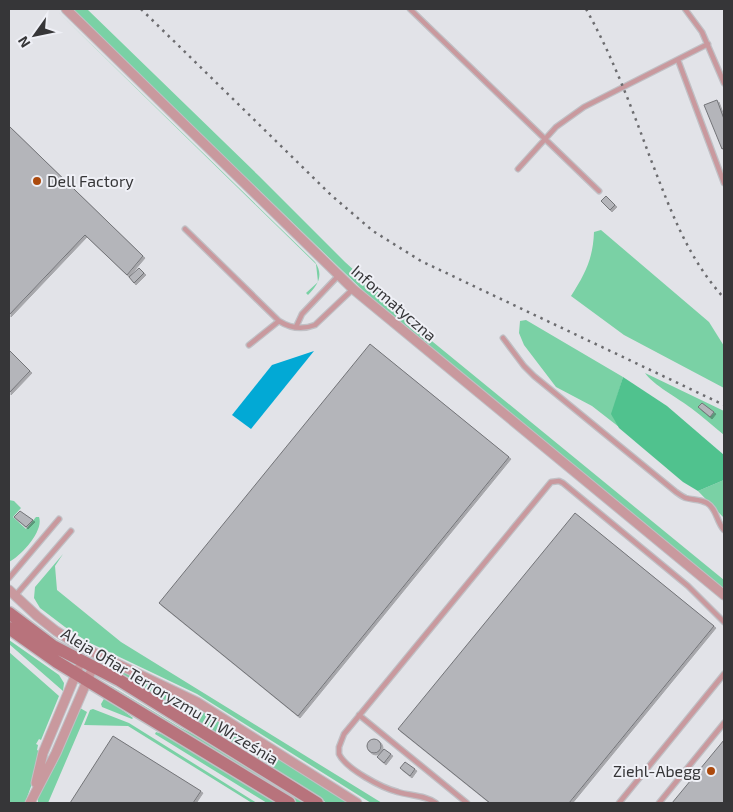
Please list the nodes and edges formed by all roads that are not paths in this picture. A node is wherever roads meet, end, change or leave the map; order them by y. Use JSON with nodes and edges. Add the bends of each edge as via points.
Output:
{"nodes":[{"id":1,"x":66,"y":9,"type":"edge"},
{"id":2,"x":410,"y":9,"type":"edge"},
{"id":3,"x":685,"y":9,"type":"edge"},
{"id":4,"x":708,"y":44,"type":"junction"},
{"id":5,"x":678,"y":60,"type":"junction"},
{"id":6,"x":724,"y":83,"type":"edge"},
{"id":7,"x":544,"y":139,"type":"junction"},
{"id":8,"x":518,"y":169,"type":"dead end"},
{"id":9,"x":724,"y":183,"type":"edge"},
{"id":10,"x":599,"y":191,"type":"dead end"},
{"id":11,"x":185,"y":229,"type":"dead end"},
{"id":12,"x":339,"y":276,"type":"junction"},
{"id":13,"x":353,"y":289,"type":"junction"},
{"id":14,"x":279,"y":321,"type":"junction"},
{"id":15,"x":296,"y":327,"type":"junction"},
{"id":16,"x":504,"y":338,"type":"dead end"},
{"id":17,"x":249,"y":345,"type":"dead end"},
{"id":18,"x":59,"y":519,"type":"dead end"},
{"id":19,"x":724,"y":530,"type":"edge"},
{"id":20,"x":71,"y":531,"type":"dead end"},
{"id":21,"x":9,"y":578,"type":"edge"},
{"id":22,"x":12,"y":593,"type":"edge"},
{"id":23,"x":724,"y":595,"type":"edge"},
{"id":24,"x":9,"y":613,"type":"edge"},
{"id":25,"x":724,"y":622,"type":"edge"},
{"id":26,"x":9,"y":628,"type":"edge"},
{"id":27,"x":87,"y":664,"type":"junction"},
{"id":28,"x":724,"y":674,"type":"edge"},
{"id":29,"x":81,"y":677,"type":"junction"},
{"id":30,"x":359,"y":715,"type":"junction"},
{"id":31,"x":724,"y":723,"type":"edge"},
{"id":32,"x":32,"y":799,"type":"edge"},
{"id":33,"x":289,"y":803,"type":"edge"},
{"id":34,"x":317,"y":803,"type":"edge"},
{"id":35,"x":357,"y":803,"type":"edge"},
{"id":36,"x":436,"y":803,"type":"edge"},
{"id":37,"x":467,"y":803,"type":"edge"},
{"id":38,"x":619,"y":803,"type":"edge"},
{"id":39,"x":659,"y":803,"type":"edge"}],
"edges":[{"from":1,"to":12,"type":"street","name":"Informatyczna"},
{"from":2,"to":7,"type":"lane"},
{"from":3,"to":4,"type":"lane"},
{"from":4,"to":5,"type":"lane"},
{"from":4,"to":6,"type":"lane"},
{"from":5,"to":7,"type":"lane","via":[[584,107]]},
{"from":5,"to":9,"type":"lane"},
{"from":7,"to":8,"type":"lane"},
{"from":7,"to":10,"type":"lane"},
{"from":11,"to":14,"type":"lane"},
{"from":12,"to":13,"type":"street","name":"Informatyczna"},
{"from":12,"to":15,"type":"lane","via":[[302,314]]},
{"from":13,"to":15,"type":"lane","via":[[314,325]]},
{"from":13,"to":23,"type":"street","name":"Informatyczna"},
{"from":14,"to":15,"type":"lane"},
{"from":14,"to":17,"type":"lane"},
{"from":16,"to":19,"type":"lane","via":[[534,376],[676,492],[685,498],[707,503],[715,510]]},
{"from":18,"to":21,"type":"lane"},
{"from":20,"to":22,"type":"lane"},
{"from":22,"to":35,"type":"street","via":[[56,631],[86,650],[197,702]]},
{"from":24,"to":27,"type":"street","name":"Aleja Ofiar Terroryzmu 11 Września","via":[[53,646]]},
{"from":25,"to":30,"type":"lane","via":[[688,586],[563,483],[551,482]]},
{"from":26,"to":29,"type":"street","name":"Aleja Ofiar Terroryzmu 11 Września"},
{"from":27,"to":29,"type":"street"},
{"from":27,"to":34,"type":"street","name":"Aleja Ofiar Terroryzmu 11 Września","via":[[180,717]]},
{"from":28,"to":38,"type":"lane"},
{"from":29,"to":32,"type":"street","via":[[56,753]]},
{"from":29,"to":33,"type":"street","name":"Aleja Ofiar Terroryzmu 11 Września"},
{"from":30,"to":36,"type":"lane","via":[[341,740],[339,754],[342,760],[382,786]]},
{"from":30,"to":37,"type":"lane"},
{"from":31,"to":39,"type":"lane"}]}
